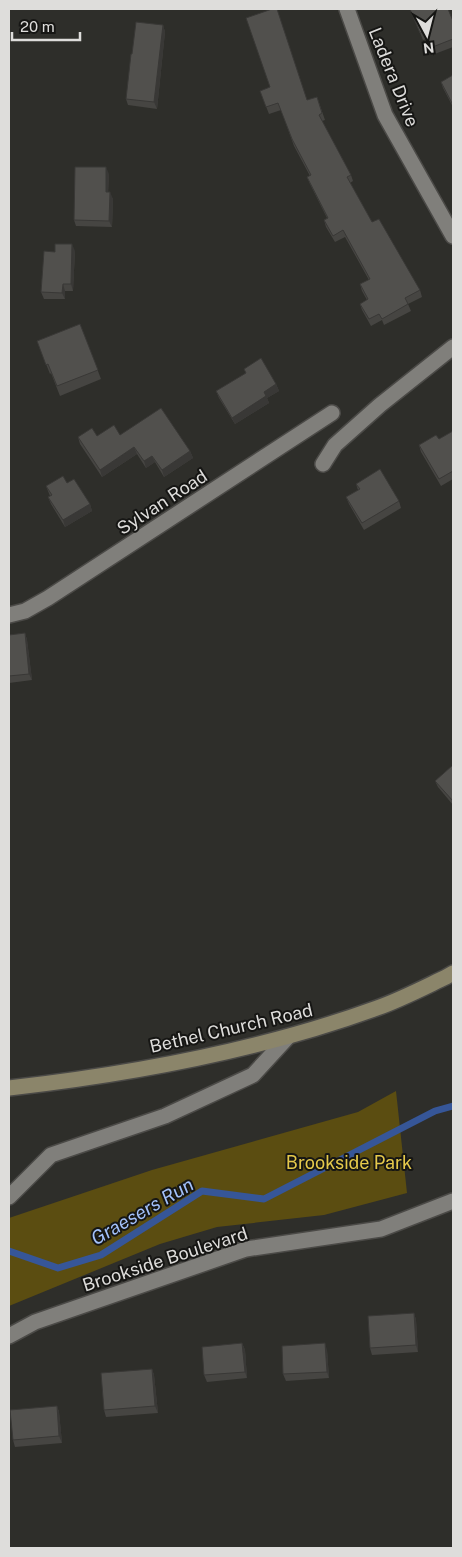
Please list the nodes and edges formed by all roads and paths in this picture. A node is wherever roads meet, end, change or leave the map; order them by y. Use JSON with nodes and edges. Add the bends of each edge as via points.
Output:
{"nodes":[{"id":1,"x":346,"y":9,"type":"edge"},
{"id":2,"x":453,"y":236,"type":"edge"},
{"id":3,"x":453,"y":347,"type":"edge"},
{"id":4,"x":332,"y":413,"type":"dead end"},
{"id":5,"x":324,"y":464,"type":"dead end"},
{"id":6,"x":9,"y":615,"type":"edge"},
{"id":7,"x":453,"y":972,"type":"edge"},
{"id":8,"x":287,"y":1038,"type":"junction"},
{"id":9,"x":9,"y":1088,"type":"edge"},
{"id":10,"x":9,"y":1197,"type":"edge"},
{"id":11,"x":453,"y":1201,"type":"edge"},
{"id":12,"x":9,"y":1336,"type":"edge"}],
"edges":[{"from":1,"to":2,"type":"street","name":"Ladera Drive","via":[[384,115]]},
{"from":3,"to":5,"type":"street","via":[[335,445]]},
{"from":4,"to":6,"type":"street","name":"Sylvan Road","via":[[48,598],[25,611]]},
{"from":7,"to":8,"type":"street","name":"Bethel Church Road","via":[[378,1008]]},
{"from":8,"to":9,"type":"street","name":"Bethel Church Road","via":[[88,1078]]},
{"from":8,"to":10,"type":"street","via":[[253,1075],[165,1116],[51,1155]]},
{"from":11,"to":12,"type":"street","name":"Brookside Boulevard","via":[[380,1229],[246,1249],[36,1322]]}]}
